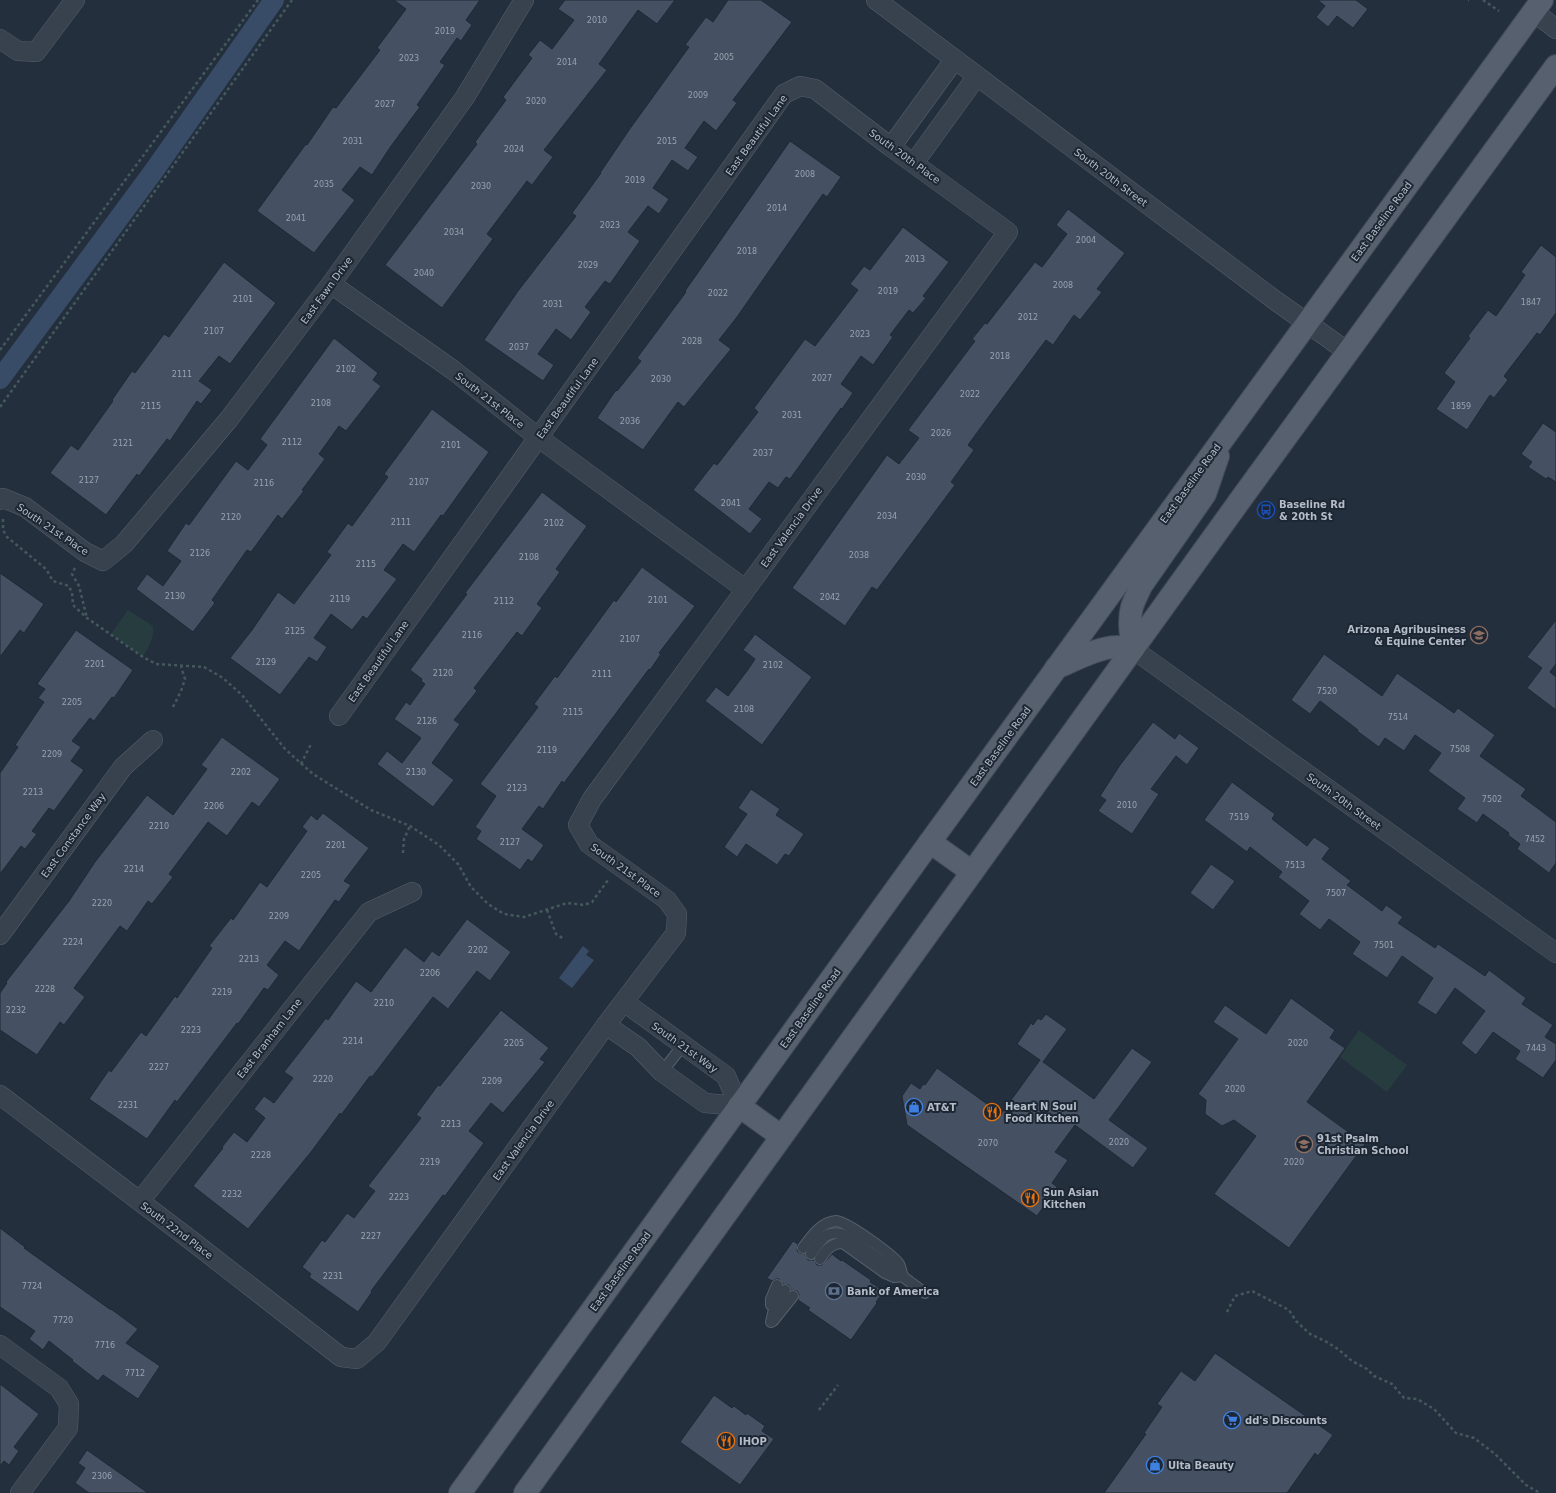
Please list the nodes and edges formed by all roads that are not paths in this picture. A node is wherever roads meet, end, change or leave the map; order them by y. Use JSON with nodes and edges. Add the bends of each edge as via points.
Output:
{"nodes":[{"id":1,"x":75,"y":0,"type":"edge"},
{"id":2,"x":524,"y":0,"type":"edge"},
{"id":3,"x":876,"y":0,"type":"edge"},
{"id":4,"x":1537,"y":6,"type":"edge"},
{"id":5,"x":1556,"y":28,"type":"edge"},
{"id":6,"x":0,"y":38,"type":"edge"},
{"id":7,"x":955,"y":60,"type":"junction"},
{"id":8,"x":1556,"y":66,"type":"edge"},
{"id":9,"x":977,"y":76,"type":"junction"},
{"id":10,"x":800,"y":86,"type":"joint"},
{"id":11,"x":890,"y":147,"type":"junction"},
{"id":12,"x":914,"y":163,"type":"junction"},
{"id":13,"x":1008,"y":232,"type":"joint"},
{"id":14,"x":331,"y":284,"type":"junction"},
{"id":15,"x":1308,"y":323,"type":"junction"},
{"id":16,"x":1348,"y":352,"type":"junction"},
{"id":17,"x":1227,"y":432,"type":"junction"},
{"id":18,"x":539,"y":438,"type":"junction"},
{"id":19,"x":2,"y":499,"type":"edge"},
{"id":20,"x":103,"y":561,"type":"joint"},
{"id":21,"x":745,"y":589,"type":"junction"},
{"id":22,"x":1133,"y":649,"type":"junction"},
{"id":23,"x":1056,"y":668,"type":"junction"},
{"id":24,"x":339,"y":716,"type":"dead end"},
{"id":25,"x":153,"y":740,"type":"dead end"},
{"id":26,"x":578,"y":825,"type":"joint"},
{"id":27,"x":930,"y":842,"type":"junction"},
{"id":28,"x":972,"y":872,"type":"junction"},
{"id":29,"x":412,"y":892,"type":"dead end"},
{"id":30,"x":677,"y":914,"type":"joint"},
{"id":31,"x":0,"y":935,"type":"edge"},
{"id":32,"x":1556,"y":953,"type":"edge"},
{"id":33,"x":624,"y":1002,"type":"junction"},
{"id":34,"x":606,"y":1025,"type":"junction"},
{"id":35,"x":683,"y":1045,"type":"junction"},
{"id":36,"x":662,"y":1072,"type":"junction"},
{"id":37,"x":0,"y":1095,"type":"edge"},
{"id":38,"x":740,"y":1106,"type":"junction"},
{"id":39,"x":781,"y":1136,"type":"junction"},
{"id":40,"x":140,"y":1201,"type":"junction"},
{"id":41,"x":811,"y":1254,"type":"dead end"},
{"id":42,"x":781,"y":1287,"type":"dead end"},
{"id":43,"x":926,"y":1293,"type":"dead end"},
{"id":44,"x":793,"y":1296,"type":"dead end"},
{"id":45,"x":0,"y":1345,"type":"edge"},
{"id":46,"x":357,"y":1359,"type":"joint"},
{"id":47,"x":20,"y":1493,"type":"edge"},
{"id":48,"x":460,"y":1493,"type":"edge"},
{"id":49,"x":524,"y":1493,"type":"edge"}],
"edges":[{"from":1,"to":6,"type":"street","via":[[36,52],[18,51]]},
{"from":2,"to":14,"type":"street","name":"East Fawn Drive","via":[[465,97]]},
{"from":3,"to":7,"type":"street","name":"South 20th Street"},
{"from":4,"to":5,"type":"street"},
{"from":4,"to":15,"type":"main road","name":"East Baseline Road"},
{"from":7,"to":9,"type":"street","name":"South 20th Street"},
{"from":7,"to":11,"type":"street"},
{"from":8,"to":16,"type":"main road"},
{"from":9,"to":12,"type":"street"},
{"from":9,"to":15,"type":"street","name":"South 20th Street"},
{"from":10,"to":11,"type":"street","name":"South 20th Place","via":[[815,89]]},
{"from":10,"to":18,"type":"street","name":"East Beautiful Lane","via":[[784,94]]},
{"from":11,"to":12,"type":"street","name":"South 20th Place"},
{"from":12,"to":13,"type":"street","name":"South 20th Place"},
{"from":13,"to":21,"type":"street","name":"East Valencia Drive"},
{"from":14,"to":18,"type":"street","name":"South 21st Place","via":[[452,370]]},
{"from":14,"to":20,"type":"street","name":"East Fawn Drive","via":[[229,419],[124,544]]},
{"from":15,"to":16,"type":"street","name":"South 20th Street"},
{"from":15,"to":17,"type":"main road","name":"East Baseline Road"},
{"from":16,"to":22,"type":"main road"},
{"from":17,"to":22,"type":"main road","via":[[1205,494],[1141,586],[1134,602],[1130,621]]},
{"from":17,"to":23,"type":"main road","name":"East Baseline Road"},
{"from":18,"to":21,"type":"street","name":"South 21st Place"},
{"from":18,"to":24,"type":"street","name":"East Beautiful Lane"},
{"from":19,"to":20,"type":"street","name":"South 21st Place","via":[[25,507],[85,552]]},
{"from":21,"to":26,"type":"street","name":"East Valencia Drive","via":[[592,799]]},
{"from":22,"to":23,"type":"main road","via":[[1105,649]]},
{"from":22,"to":28,"type":"main road"},
{"from":22,"to":32,"type":"street","name":"South 20th Street"},
{"from":23,"to":27,"type":"main road","name":"East Baseline Road"},
{"from":25,"to":31,"type":"street","name":"East Constance Way","via":[[123,767]]},
{"from":26,"to":30,"type":"street","name":"South 21st Place","via":[[589,844],[667,900]]},
{"from":27,"to":28,"type":"main road"},
{"from":27,"to":38,"type":"main road","name":"East Baseline Road"},
{"from":28,"to":39,"type":"main road"},
{"from":29,"to":40,"type":"street","name":"East Branham Lane","via":[[369,912]]},
{"from":30,"to":33,"type":"street","name":"East Valencia Drive","via":[[676,933]]},
{"from":33,"to":34,"type":"street","name":"East Valencia Drive"},
{"from":33,"to":35,"type":"street","name":"South 21st Way"},
{"from":34,"to":36,"type":"street","via":[[638,1047]]},
{"from":34,"to":46,"type":"street","name":"East Valencia Drive","via":[[377,1342]]},
{"from":35,"to":36,"type":"lane"},
{"from":35,"to":38,"type":"street","name":"South 21st Way","via":[[726,1076]]},
{"from":36,"to":38,"type":"street","via":[[705,1103]]},
{"from":37,"to":40,"type":"street","name":"South 22nd Place"},
{"from":38,"to":39,"type":"main road"},
{"from":38,"to":48,"type":"main road","name":"East Baseline Road"},
{"from":39,"to":49,"type":"main road"},
{"from":40,"to":46,"type":"street","name":"South 22nd Place","via":[[341,1357]]},
{"from":41,"to":43,"type":"lane","via":[[823,1237],[831,1233],[840,1233],[848,1236]]},
{"from":42,"to":44,"type":"lane","via":[[772,1319]]},
{"from":45,"to":47,"type":"street","via":[[59,1388],[69,1404],[68,1428]]}]}
